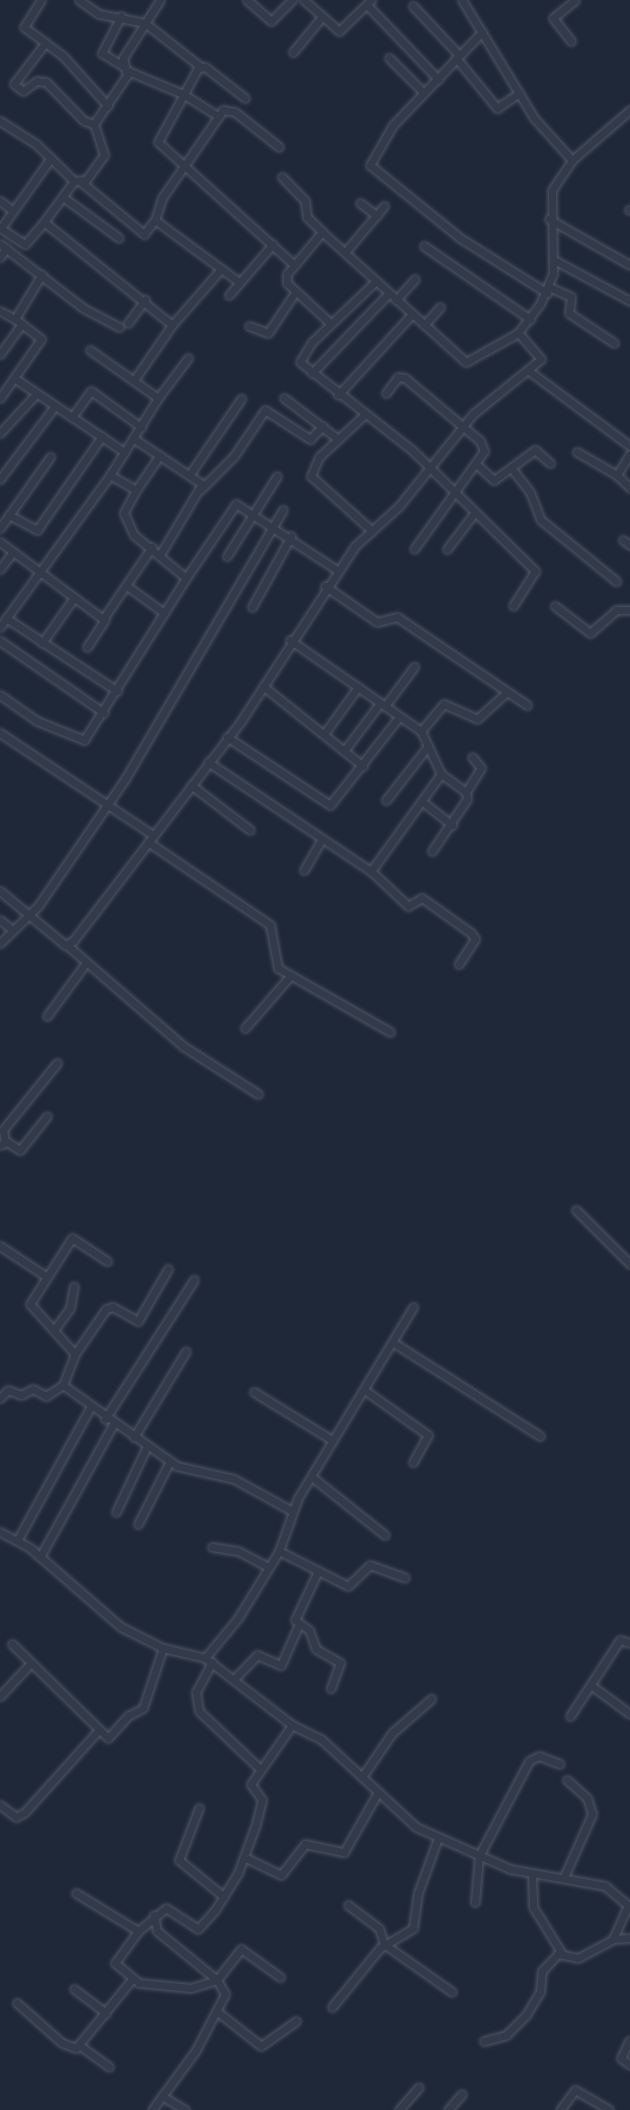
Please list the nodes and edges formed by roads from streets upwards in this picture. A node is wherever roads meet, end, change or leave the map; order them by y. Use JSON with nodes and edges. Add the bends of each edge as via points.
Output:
{"nodes":[{"id":1,"x":41,"y":0,"type":"edge"},
{"id":2,"x":79,"y":0,"type":"edge"},
{"id":3,"x":160,"y":0,"type":"edge"},
{"id":4,"x":247,"y":0,"type":"edge"},
{"id":5,"x":292,"y":0,"type":"edge"},
{"id":6,"x":304,"y":0,"type":"edge"},
{"id":7,"x":462,"y":0,"type":"edge"},
{"id":8,"x":575,"y":0,"type":"edge"},
{"id":9,"x":369,"y":2,"type":"edge"},
{"id":10,"x":566,"y":3,"type":"edge"},
{"id":11,"x":412,"y":6,"type":"dead end"},
{"id":12,"x":121,"y":16,"type":"junction"},
{"id":13,"x":321,"y":18,"type":"junction"},
{"id":14,"x":145,"y":23,"type":"junction"},
{"id":15,"x":482,"y":32,"type":"junction"},
{"id":16,"x":571,"y":41,"type":"dead end"},
{"id":17,"x":45,"y":43,"type":"junction"},
{"id":18,"x":293,"y":52,"type":"dead end"},
{"id":19,"x":458,"y":56,"type":"junction"},
{"id":20,"x":388,"y":58,"type":"dead end"},
{"id":21,"x":201,"y":67,"type":"junction"},
{"id":22,"x":125,"y":68,"type":"junction"},
{"id":23,"x":438,"y":78,"type":"junction"},
{"id":24,"x":424,"y":93,"type":"junction"},
{"id":25,"x":519,"y":93,"type":"junction"},
{"id":26,"x":183,"y":94,"type":"junction"},
{"id":27,"x":245,"y":98,"type":"dead end"},
{"id":28,"x":108,"y":106,"type":"junction"},
{"id":29,"x":630,"y":110,"type":"edge"},
{"id":30,"x":218,"y":116,"type":"junction"},
{"id":31,"x":0,"y":121,"type":"edge"},
{"id":32,"x":94,"y":123,"type":"junction"},
{"id":33,"x":279,"y":147,"type":"dead end"},
{"id":34,"x":51,"y":158,"type":"junction"},
{"id":35,"x":572,"y":160,"type":"junction"},
{"id":36,"x":183,"y":166,"type":"junction"},
{"id":37,"x":282,"y":177,"type":"dead end"},
{"id":38,"x":77,"y":182,"type":"junction"},
{"id":39,"x":63,"y":197,"type":"junction"},
{"id":40,"x":0,"y":201,"type":"edge"},
{"id":41,"x":360,"y":202,"type":"dead end"},
{"id":42,"x":384,"y":206,"type":"dead end"},
{"id":43,"x":13,"y":211,"type":"junction"},
{"id":44,"x":377,"y":216,"type":"junction"},
{"id":45,"x":549,"y":219,"type":"junction"},
{"id":46,"x":44,"y":222,"type":"junction"},
{"id":47,"x":153,"y":222,"type":"dead end"},
{"id":48,"x":1,"y":228,"type":"edge"},
{"id":49,"x":322,"y":232,"type":"junction"},
{"id":50,"x":119,"y":238,"type":"dead end"},
{"id":51,"x":273,"y":244,"type":"junction"},
{"id":52,"x":3,"y":246,"type":"edge"},
{"id":53,"x":424,"y":246,"type":"dead end"},
{"id":54,"x":346,"y":251,"type":"junction"},
{"id":55,"x":0,"y":257,"type":"edge"},
{"id":56,"x":554,"y":261,"type":"junction"},
{"id":57,"x":294,"y":265,"type":"junction"},
{"id":58,"x":630,"y":265,"type":"edge"},
{"id":59,"x":221,"y":269,"type":"junction"},
{"id":60,"x":42,"y":274,"type":"junction"},
{"id":61,"x":416,"y":279,"type":"dead end"},
{"id":62,"x":376,"y":280,"type":"junction"},
{"id":63,"x":239,"y":282,"type":"junction"},
{"id":64,"x":548,"y":290,"type":"junction"},
{"id":65,"x":296,"y":291,"type":"junction"},
{"id":66,"x":389,"y":293,"type":"junction"},
{"id":67,"x":229,"y":295,"type":"dead end"},
{"id":68,"x":145,"y":300,"type":"junction"},
{"id":69,"x":396,"y":300,"type":"junction"},
{"id":70,"x":630,"y":301,"type":"edge"},
{"id":71,"x":440,"y":307,"type":"dead end"},
{"id":72,"x":0,"y":311,"type":"edge"},
{"id":73,"x":412,"y":314,"type":"junction"},
{"id":74,"x":15,"y":319,"type":"junction"},
{"id":75,"x":530,"y":319,"type":"junction"},
{"id":76,"x":128,"y":323,"type":"dead end"},
{"id":77,"x":330,"y":323,"type":"junction"},
{"id":78,"x":22,"y":324,"type":"junction"},
{"id":79,"x":172,"y":325,"type":"junction"},
{"id":80,"x":424,"y":325,"type":"junction"},
{"id":81,"x":249,"y":326,"type":"dead end"},
{"id":82,"x":120,"y":327,"type":"dead end"},
{"id":83,"x":518,"y":333,"type":"junction"},
{"id":84,"x":614,"y":344,"type":"dead end"},
{"id":85,"x":90,"y":350,"type":"dead end"},
{"id":86,"x":0,"y":354,"type":"edge"},
{"id":87,"x":188,"y":358,"type":"dead end"},
{"id":88,"x":530,"y":370,"type":"junction"},
{"id":89,"x":312,"y":373,"type":"junction"},
{"id":90,"x":14,"y":378,"type":"junction"},
{"id":91,"x":134,"y":380,"type":"junction"},
{"id":92,"x":386,"y":393,"type":"dead end"},
{"id":93,"x":36,"y":394,"type":"junction"},
{"id":94,"x":338,"y":395,"type":"junction"},
{"id":95,"x":0,"y":398,"type":"edge"},
{"id":96,"x":158,"y":398,"type":"junction"},
{"id":97,"x":284,"y":398,"type":"dead end"},
{"id":98,"x":241,"y":399,"type":"dead end"},
{"id":99,"x":54,"y":407,"type":"junction"},
{"id":100,"x":363,"y":416,"type":"junction"},
{"id":101,"x":72,"y":417,"type":"junction"},
{"id":102,"x":322,"y":426,"type":"junction"},
{"id":103,"x":464,"y":426,"type":"junction"},
{"id":104,"x":141,"y":427,"type":"junction"},
{"id":105,"x":0,"y":433,"type":"edge"},
{"id":106,"x":102,"y":436,"type":"junction"},
{"id":107,"x":133,"y":438,"type":"junction"},
{"id":108,"x":338,"y":439,"type":"junction"},
{"id":109,"x":630,"y":446,"type":"edge"},
{"id":110,"x":124,"y":452,"type":"junction"},
{"id":111,"x":577,"y":452,"type":"dead end"},
{"id":112,"x":630,"y":454,"type":"edge"},
{"id":113,"x":160,"y":455,"type":"junction"},
{"id":114,"x":50,"y":457,"type":"dead end"},
{"id":115,"x":550,"y":463,"type":"dead end"},
{"id":116,"x":476,"y":464,"type":"junction"},
{"id":117,"x":430,"y":469,"type":"junction"},
{"id":118,"x":512,"y":469,"type":"junction"},
{"id":119,"x":190,"y":474,"type":"junction"},
{"id":120,"x":110,"y":475,"type":"junction"},
{"id":121,"x":617,"y":475,"type":"junction"},
{"id":122,"x":277,"y":476,"type":"dead end"},
{"id":123,"x":0,"y":479,"type":"edge"},
{"id":124,"x":630,"y":488,"type":"edge"},
{"id":125,"x":201,"y":489,"type":"junction"},
{"id":126,"x":136,"y":490,"type":"junction"},
{"id":127,"x":455,"y":492,"type":"junction"},
{"id":128,"x":284,"y":510,"type":"dead end"},
{"id":129,"x":475,"y":512,"type":"junction"},
{"id":130,"x":255,"y":513,"type":"junction"},
{"id":131,"x":9,"y":515,"type":"junction"},
{"id":132,"x":275,"y":524,"type":"junction"},
{"id":133,"x":0,"y":528,"type":"edge"},
{"id":134,"x":371,"y":530,"type":"junction"},
{"id":135,"x":291,"y":536,"type":"junction"},
{"id":136,"x":623,"y":540,"type":"dead end"},
{"id":137,"x":0,"y":542,"type":"edge"},
{"id":138,"x":630,"y":545,"type":"edge"},
{"id":139,"x":152,"y":547,"type":"junction"},
{"id":140,"x":414,"y":549,"type":"dead end"},
{"id":141,"x":447,"y":549,"type":"dead end"},
{"id":142,"x":13,"y":552,"type":"junction"},
{"id":143,"x":161,"y":553,"type":"junction"},
{"id":144,"x":227,"y":556,"type":"dead end"},
{"id":145,"x":0,"y":569,"type":"edge"},
{"id":146,"x":337,"y":570,"type":"junction"},
{"id":147,"x":42,"y":575,"type":"junction"},
{"id":148,"x":186,"y":578,"type":"junction"},
{"id":149,"x":616,"y":581,"type":"dead end"},
{"id":150,"x":127,"y":586,"type":"junction"},
{"id":151,"x":325,"y":586,"type":"junction"},
{"id":152,"x":73,"y":599,"type":"junction"},
{"id":153,"x":513,"y":606,"type":"dead end"},
{"id":154,"x":555,"y":606,"type":"dead end"},
{"id":155,"x":252,"y":607,"type":"dead end"},
{"id":156,"x":630,"y":610,"type":"edge"},
{"id":157,"x":164,"y":613,"type":"junction"},
{"id":158,"x":6,"y":618,"type":"junction"},
{"id":159,"x":105,"y":619,"type":"junction"},
{"id":160,"x":0,"y":627,"type":"edge"},
{"id":161,"x":290,"y":640,"type":"junction"},
{"id":162,"x":0,"y":641,"type":"edge"},
{"id":163,"x":42,"y":643,"type":"junction"},
{"id":164,"x":87,"y":647,"type":"dead end"},
{"id":165,"x":414,"y":667,"type":"dead end"},
{"id":166,"x":263,"y":686,"type":"junction"},
{"id":167,"x":358,"y":687,"type":"junction"},
{"id":168,"x":117,"y":692,"type":"junction"},
{"id":169,"x":507,"y":692,"type":"junction"},
{"id":170,"x":0,"y":695,"type":"edge"},
{"id":171,"x":382,"y":705,"type":"junction"},
{"id":172,"x":527,"y":705,"type":"dead end"},
{"id":173,"x":104,"y":713,"type":"junction"},
{"id":174,"x":399,"y":717,"type":"junction"},
{"id":175,"x":422,"y":731,"type":"junction"},
{"id":176,"x":0,"y":733,"type":"edge"},
{"id":177,"x":324,"y":734,"type":"junction"},
{"id":178,"x":228,"y":737,"type":"junction"},
{"id":179,"x":429,"y":746,"type":"junction"},
{"id":180,"x":345,"y":751,"type":"junction"},
{"id":181,"x":472,"y":757,"type":"dead end"},
{"id":182,"x":208,"y":762,"type":"junction"},
{"id":183,"x":363,"y":766,"type":"junction"},
{"id":184,"x":441,"y":774,"type":"junction"},
{"id":185,"x":191,"y":785,"type":"junction"},
{"id":186,"x":466,"y":792,"type":"junction"},
{"id":187,"x":386,"y":800,"type":"dead end"},
{"id":188,"x":107,"y":802,"type":"junction"},
{"id":189,"x":424,"y":803,"type":"junction"},
{"id":190,"x":452,"y":825,"type":"junction"},
{"id":191,"x":250,"y":830,"type":"dead end"},
{"id":192,"x":153,"y":835,"type":"junction"},
{"id":193,"x":322,"y":838,"type":"junction"},
{"id":194,"x":148,"y":842,"type":"junction"},
{"id":195,"x":432,"y":851,"type":"dead end"},
{"id":196,"x":304,"y":870,"type":"dead end"},
{"id":197,"x":371,"y":871,"type":"junction"},
{"id":198,"x":0,"y":891,"type":"edge"},
{"id":199,"x":27,"y":911,"type":"junction"},
{"id":200,"x":0,"y":920,"type":"edge"},
{"id":201,"x":11,"y":929,"type":"junction"},
{"id":202,"x":0,"y":943,"type":"edge"},
{"id":203,"x":68,"y":946,"type":"junction"},
{"id":204,"x":85,"y":964,"type":"junction"},
{"id":205,"x":459,"y":964,"type":"dead end"},
{"id":206,"x":290,"y":976,"type":"junction"},
{"id":207,"x":47,"y":1016,"type":"dead end"},
{"id":208,"x":245,"y":1028,"type":"dead end"},
{"id":209,"x":390,"y":1032,"type":"dead end"},
{"id":210,"x":57,"y":1063,"type":"dead end"},
{"id":211,"x":258,"y":1094,"type":"dead end"},
{"id":212,"x":47,"y":1116,"type":"dead end"},
{"id":213,"x":2,"y":1143,"type":"edge"},
{"id":214,"x":576,"y":1210,"type":"dead end"},
{"id":215,"x":0,"y":1246,"type":"edge"},
{"id":216,"x":107,"y":1261,"type":"dead end"},
{"id":217,"x":630,"y":1264,"type":"edge"},
{"id":218,"x":168,"y":1269,"type":"dead end"},
{"id":219,"x":47,"y":1277,"type":"junction"},
{"id":220,"x":194,"y":1280,"type":"dead end"},
{"id":221,"x":74,"y":1286,"type":"dead end"},
{"id":222,"x":413,"y":1307,"type":"dead end"},
{"id":223,"x":54,"y":1330,"type":"junction"},
{"id":224,"x":394,"y":1343,"type":"junction"},
{"id":225,"x":186,"y":1351,"type":"dead end"},
{"id":226,"x":75,"y":1354,"type":"junction"},
{"id":227,"x":63,"y":1385,"type":"junction"},
{"id":228,"x":366,"y":1391,"type":"junction"},
{"id":229,"x":254,"y":1392,"type":"dead end"},
{"id":230,"x":0,"y":1398,"type":"edge"},
{"id":231,"x":90,"y":1408,"type":"junction"},
{"id":232,"x":105,"y":1419,"type":"junction"},
{"id":233,"x":113,"y":1425,"type":"junction"},
{"id":234,"x":540,"y":1436,"type":"dead end"},
{"id":235,"x":134,"y":1437,"type":"junction"},
{"id":236,"x":332,"y":1440,"type":"junction"},
{"id":237,"x":147,"y":1446,"type":"junction"},
{"id":238,"x":170,"y":1461,"type":"junction"},
{"id":239,"x":413,"y":1462,"type":"dead end"},
{"id":240,"x":312,"y":1477,"type":"junction"},
{"id":241,"x":292,"y":1511,"type":"junction"},
{"id":242,"x":116,"y":1512,"type":"dead end"},
{"id":243,"x":138,"y":1524,"type":"dead end"},
{"id":244,"x":0,"y":1532,"type":"edge"},
{"id":245,"x":385,"y":1535,"type":"dead end"},
{"id":246,"x":18,"y":1539,"type":"junction"},
{"id":247,"x":212,"y":1547,"type":"dead end"},
{"id":248,"x":279,"y":1551,"type":"junction"},
{"id":249,"x":40,"y":1557,"type":"junction"},
{"id":250,"x":268,"y":1567,"type":"junction"},
{"id":251,"x":318,"y":1571,"type":"junction"},
{"id":252,"x":405,"y":1578,"type":"dead end"},
{"id":253,"x":299,"y":1624,"type":"junction"},
{"id":254,"x":630,"y":1643,"type":"edge"},
{"id":255,"x":12,"y":1644,"type":"dead end"},
{"id":256,"x":163,"y":1648,"type":"junction"},
{"id":257,"x":205,"y":1658,"type":"junction"},
{"id":258,"x":212,"y":1662,"type":"junction"},
{"id":259,"x":30,"y":1664,"type":"junction"},
{"id":260,"x":235,"y":1678,"type":"junction"},
{"id":261,"x":592,"y":1686,"type":"junction"},
{"id":262,"x":331,"y":1688,"type":"dead end"},
{"id":263,"x":0,"y":1696,"type":"edge"},
{"id":264,"x":431,"y":1699,"type":"dead end"},
{"id":265,"x":630,"y":1714,"type":"edge"},
{"id":266,"x":570,"y":1716,"type":"dead end"},
{"id":267,"x":292,"y":1725,"type":"junction"},
{"id":268,"x":97,"y":1732,"type":"junction"},
{"id":269,"x":560,"y":1764,"type":"dead end"},
{"id":270,"x":259,"y":1768,"type":"junction"},
{"id":271,"x":362,"y":1778,"type":"junction"},
{"id":272,"x":567,"y":1780,"type":"dead end"},
{"id":273,"x":377,"y":1794,"type":"junction"},
{"id":274,"x":0,"y":1805,"type":"edge"},
{"id":275,"x":199,"y":1808,"type":"dead end"},
{"id":276,"x":438,"y":1838,"type":"junction"},
{"id":277,"x":479,"y":1856,"type":"junction"},
{"id":278,"x":244,"y":1857,"type":"junction"},
{"id":279,"x":532,"y":1874,"type":"junction"},
{"id":280,"x":564,"y":1877,"type":"junction"},
{"id":281,"x":76,"y":1893,"type":"dead end"},
{"id":282,"x":224,"y":1897,"type":"junction"},
{"id":283,"x":475,"y":1902,"type":"dead end"},
{"id":284,"x":348,"y":1905,"type":"dead end"},
{"id":285,"x":629,"y":1906,"type":"edge"},
{"id":286,"x":153,"y":1916,"type":"junction"},
{"id":287,"x":138,"y":1931,"type":"junction"},
{"id":288,"x":630,"y":1938,"type":"edge"},
{"id":289,"x":613,"y":1939,"type":"junction"},
{"id":290,"x":384,"y":1944,"type":"junction"},
{"id":291,"x":561,"y":1952,"type":"junction"},
{"id":292,"x":280,"y":1977,"type":"dead end"},
{"id":293,"x":132,"y":1979,"type":"junction"},
{"id":294,"x":217,"y":1980,"type":"junction"},
{"id":295,"x":74,"y":1989,"type":"dead end"},
{"id":296,"x":452,"y":1992,"type":"dead end"},
{"id":297,"x":17,"y":2003,"type":"dead end"},
{"id":298,"x":332,"y":2007,"type":"dead end"},
{"id":299,"x":106,"y":2013,"type":"junction"},
{"id":300,"x":219,"y":2013,"type":"junction"},
{"id":301,"x":296,"y":2021,"type":"dead end"},
{"id":302,"x":484,"y":2041,"type":"dead end"},
{"id":303,"x":628,"y":2041,"type":"dead end"},
{"id":304,"x":79,"y":2045,"type":"junction"},
{"id":305,"x":630,"y":2065,"type":"edge"},
{"id":306,"x":109,"y":2067,"type":"dead end"},
{"id":307,"x":419,"y":2087,"type":"dead end"},
{"id":308,"x":462,"y":2094,"type":"dead end"},
{"id":309,"x":162,"y":2096,"type":"junction"},
{"id":310,"x":152,"y":2110,"type":"edge"},
{"id":311,"x":185,"y":2110,"type":"edge"},
{"id":312,"x":399,"y":2110,"type":"edge"},
{"id":313,"x":448,"y":2110,"type":"edge"},
{"id":314,"x":560,"y":2110,"type":"edge"},
{"id":315,"x":609,"y":2110,"type":"edge"}],
"edges":[{"from":1,"to":17,"type":"street","via":[[24,25]]},
{"from":2,"to":12,"type":"street","via":[[99,14]]},
{"from":3,"to":14,"type":"street"},
{"from":4,"to":5,"type":"street","via":[[271,21]]},
{"from":6,"to":13,"type":"street"},
{"from":7,"to":15,"type":"street"},
{"from":8,"to":10,"type":"street"},
{"from":9,"to":13,"type":"street","via":[[342,30]]},
{"from":9,"to":23,"type":"street"},
{"from":10,"to":16,"type":"street","via":[[553,18]]},
{"from":11,"to":19,"type":"street"},
{"from":12,"to":14,"type":"street"},
{"from":12,"to":22,"type":"street","via":[[102,53]]},
{"from":13,"to":18,"type":"street"},
{"from":14,"to":21,"type":"street"},
{"from":14,"to":22,"type":"street"},
{"from":15,"to":19,"type":"street"},
{"from":15,"to":25,"type":"street"},
{"from":17,"to":28,"type":"street"},
{"from":17,"to":32,"type":"street","via":[[14,84],[23,91],[37,81],[46,82],[84,122]]},
{"from":19,"to":23,"type":"street"},
{"from":19,"to":25,"type":"street","via":[[496,108]]},
{"from":20,"to":24,"type":"street"},
{"from":21,"to":26,"type":"street"},
{"from":21,"to":27,"type":"street"},
{"from":22,"to":26,"type":"street"},
{"from":22,"to":28,"type":"street"},
{"from":23,"to":24,"type":"street"},
{"from":24,"to":64,"type":"street","via":[[385,136],[371,168],[460,238]]},
{"from":25,"to":35,"type":"street"},
{"from":26,"to":30,"type":"street"},
{"from":26,"to":36,"type":"street","via":[[158,142]]},
{"from":28,"to":32,"type":"street"},
{"from":29,"to":35,"type":"street"},
{"from":30,"to":33,"type":"street","via":[[226,108],[234,112]]},
{"from":30,"to":36,"type":"street"},
{"from":31,"to":34,"type":"street"},
{"from":32,"to":38,"type":"street","via":[[106,151]]},
{"from":34,"to":38,"type":"street"},
{"from":34,"to":43,"type":"street"},
{"from":35,"to":45,"type":"street","via":[[552,190]]},
{"from":36,"to":51,"type":"street"},
{"from":36,"to":59,"type":"street","via":[[155,219]]},
{"from":37,"to":49,"type":"street","via":[[305,201],[308,217]]},
{"from":38,"to":39,"type":"street"},
{"from":38,"to":47,"type":"street","via":[[144,234]]},
{"from":39,"to":46,"type":"street"},
{"from":39,"to":50,"type":"street"},
{"from":40,"to":43,"type":"street"},
{"from":41,"to":44,"type":"street"},
{"from":42,"to":44,"type":"street"},
{"from":43,"to":48,"type":"street"},
{"from":44,"to":54,"type":"street"},
{"from":45,"to":56,"type":"street"},
{"from":45,"to":58,"type":"street"},
{"from":46,"to":48,"type":"street","via":[[26,244]]},
{"from":46,"to":68,"type":"street"},
{"from":49,"to":54,"type":"street"},
{"from":49,"to":57,"type":"street"},
{"from":51,"to":57,"type":"street"},
{"from":51,"to":63,"type":"street"},
{"from":52,"to":55,"type":"street"},
{"from":52,"to":60,"type":"street"},
{"from":53,"to":75,"type":"street"},
{"from":54,"to":62,"type":"street"},
{"from":56,"to":64,"type":"street"},
{"from":56,"to":70,"type":"street"},
{"from":57,"to":65,"type":"street","via":[[285,278]]},
{"from":59,"to":63,"type":"street"},
{"from":59,"to":79,"type":"street"},
{"from":60,"to":74,"type":"street"},
{"from":60,"to":82,"type":"street","via":[[83,308]]},
{"from":61,"to":69,"type":"street"},
{"from":62,"to":66,"type":"street"},
{"from":62,"to":77,"type":"street"},
{"from":63,"to":67,"type":"street"},
{"from":64,"to":75,"type":"street"},
{"from":64,"to":84,"type":"street","via":[[571,297],[569,313]]},
{"from":65,"to":77,"type":"street"},
{"from":65,"to":81,"type":"street","via":[[268,333]]},
{"from":66,"to":69,"type":"street"},
{"from":66,"to":89,"type":"street"},
{"from":68,"to":76,"type":"street"},
{"from":68,"to":79,"type":"street"},
{"from":69,"to":73,"type":"street"},
{"from":71,"to":80,"type":"street"},
{"from":72,"to":74,"type":"street"},
{"from":73,"to":80,"type":"street"},
{"from":73,"to":94,"type":"street"},
{"from":74,"to":78,"type":"street"},
{"from":75,"to":83,"type":"street"},
{"from":77,"to":89,"type":"street","via":[[300,357]]},
{"from":78,"to":86,"type":"street"},
{"from":78,"to":90,"type":"street","via":[[42,338]]},
{"from":79,"to":91,"type":"street"},
{"from":80,"to":83,"type":"street","via":[[471,363]]},
{"from":83,"to":88,"type":"street","via":[[543,355]]},
{"from":85,"to":91,"type":"street"},
{"from":87,"to":96,"type":"street"},
{"from":88,"to":103,"type":"street"},
{"from":88,"to":109,"type":"street"},
{"from":89,"to":94,"type":"street"},
{"from":90,"to":93,"type":"street"},
{"from":90,"to":95,"type":"street"},
{"from":91,"to":96,"type":"street"},
{"from":92,"to":103,"type":"street","via":[[402,377]]},
{"from":93,"to":99,"type":"street"},
{"from":93,"to":105,"type":"street"},
{"from":94,"to":100,"type":"street"},
{"from":96,"to":104,"type":"street"},
{"from":97,"to":102,"type":"street"},
{"from":98,"to":119,"type":"street"},
{"from":99,"to":101,"type":"street"},
{"from":99,"to":123,"type":"street"},
{"from":100,"to":108,"type":"street"},
{"from":100,"to":117,"type":"street"},
{"from":101,"to":104,"type":"street","via":[[91,391]]},
{"from":101,"to":106,"type":"street"},
{"from":102,"to":108,"type":"street"},
{"from":102,"to":125,"type":"street","via":[[310,438],[265,410],[234,456]]},
{"from":103,"to":116,"type":"street","via":[[483,447]]},
{"from":103,"to":117,"type":"street"},
{"from":104,"to":107,"type":"street"},
{"from":106,"to":110,"type":"street"},
{"from":106,"to":131,"type":"street","via":[[37,530]]},
{"from":107,"to":110,"type":"street"},
{"from":107,"to":113,"type":"street"},
{"from":108,"to":134,"type":"street","via":[[319,457],[311,476]]},
{"from":110,"to":120,"type":"street"},
{"from":111,"to":121,"type":"street"},
{"from":112,"to":121,"type":"street"},
{"from":113,"to":119,"type":"street"},
{"from":113,"to":126,"type":"street"},
{"from":114,"to":131,"type":"street"},
{"from":115,"to":118,"type":"street","via":[[535,450]]},
{"from":116,"to":118,"type":"street","via":[[495,480]]},
{"from":116,"to":127,"type":"street"},
{"from":117,"to":127,"type":"street"},
{"from":117,"to":134,"type":"street"},
{"from":118,"to":149,"type":"street","via":[[530,492],[541,520]]},
{"from":119,"to":125,"type":"street"},
{"from":120,"to":126,"type":"street"},
{"from":120,"to":147,"type":"street"},
{"from":121,"to":124,"type":"street"},
{"from":122,"to":130,"type":"street"},
{"from":125,"to":143,"type":"street"},
{"from":126,"to":139,"type":"street","via":[[124,515],[134,535]]},
{"from":127,"to":129,"type":"street"},
{"from":127,"to":140,"type":"street"},
{"from":128,"to":132,"type":"street"},
{"from":129,"to":141,"type":"street"},
{"from":129,"to":153,"type":"street","via":[[535,571]]},
{"from":130,"to":132,"type":"street"},
{"from":130,"to":144,"type":"street"},
{"from":130,"to":148,"type":"street","via":[[232,505]]},
{"from":131,"to":133,"type":"street"},
{"from":132,"to":135,"type":"street"},
{"from":132,"to":188,"type":"street"},
{"from":134,"to":146,"type":"street"},
{"from":135,"to":146,"type":"street"},
{"from":135,"to":155,"type":"street"},
{"from":136,"to":138,"type":"street"},
{"from":137,"to":142,"type":"street"},
{"from":139,"to":143,"type":"street"},
{"from":139,"to":150,"type":"street"},
{"from":142,"to":145,"type":"street"},
{"from":142,"to":147,"type":"street"},
{"from":143,"to":148,"type":"street"},
{"from":146,"to":151,"type":"street"},
{"from":147,"to":152,"type":"street"},
{"from":147,"to":158,"type":"street"},
{"from":148,"to":157,"type":"street"},
{"from":150,"to":157,"type":"street"},
{"from":150,"to":159,"type":"street"},
{"from":151,"to":161,"type":"street"},
{"from":151,"to":169,"type":"street","via":[[377,622],[397,617]]},
{"from":152,"to":159,"type":"street"},
{"from":152,"to":163,"type":"street"},
{"from":154,"to":156,"type":"street","via":[[590,633],[616,610]]},
{"from":157,"to":168,"type":"street"},
{"from":158,"to":160,"type":"street"},
{"from":158,"to":163,"type":"street"},
{"from":159,"to":164,"type":"street"},
{"from":161,"to":166,"type":"street"},
{"from":161,"to":167,"type":"street"},
{"from":162,"to":173,"type":"street"},
{"from":163,"to":168,"type":"street"},
{"from":165,"to":171,"type":"street"},
{"from":166,"to":177,"type":"street"},
{"from":166,"to":178,"type":"street"},
{"from":167,"to":171,"type":"street"},
{"from":167,"to":177,"type":"street"},
{"from":168,"to":173,"type":"street"},
{"from":169,"to":172,"type":"street"},
{"from":169,"to":175,"type":"street","via":[[477,719],[444,704]]},
{"from":170,"to":173,"type":"street","via":[[37,721],[84,740]]},
{"from":171,"to":174,"type":"street"},
{"from":171,"to":180,"type":"street"},
{"from":174,"to":175,"type":"street"},
{"from":174,"to":183,"type":"street"},
{"from":175,"to":179,"type":"street"},
{"from":176,"to":188,"type":"street"},
{"from":177,"to":180,"type":"street"},
{"from":178,"to":182,"type":"street"},
{"from":178,"to":183,"type":"street","via":[[330,804]]},
{"from":179,"to":184,"type":"street"},
{"from":179,"to":187,"type":"street"},
{"from":180,"to":183,"type":"street"},
{"from":181,"to":186,"type":"street","via":[[481,768]]},
{"from":182,"to":185,"type":"street"},
{"from":182,"to":193,"type":"street"},
{"from":184,"to":186,"type":"street"},
{"from":184,"to":189,"type":"street"},
{"from":185,"to":191,"type":"street"},
{"from":185,"to":192,"type":"street"},
{"from":186,"to":190,"type":"street","via":[[466,804]]},
{"from":188,"to":192,"type":"street"},
{"from":188,"to":199,"type":"street","via":[[38,906]]},
{"from":189,"to":190,"type":"street"},
{"from":189,"to":197,"type":"street"},
{"from":190,"to":195,"type":"street"},
{"from":192,"to":194,"type":"street"},
{"from":193,"to":196,"type":"street"},
{"from":193,"to":197,"type":"street"},
{"from":194,"to":203,"type":"street"},
{"from":194,"to":206,"type":"street","via":[[270,925],[273,961]]},
{"from":197,"to":205,"type":"street","via":[[408,906],[425,899],[474,936]]},
{"from":198,"to":199,"type":"street"},
{"from":199,"to":201,"type":"street"},
{"from":199,"to":203,"type":"street"},
{"from":200,"to":201,"type":"street"},
{"from":201,"to":202,"type":"street"},
{"from":203,"to":204,"type":"street"},
{"from":204,"to":207,"type":"street"},
{"from":204,"to":211,"type":"street","via":[[183,1046]]},
{"from":206,"to":208,"type":"street"},
{"from":206,"to":209,"type":"street"},
{"from":210,"to":213,"type":"street","via":[[3,1130]]},
{"from":212,"to":213,"type":"street","via":[[20,1150]]},
{"from":214,"to":217,"type":"street"},
{"from":215,"to":219,"type":"street"},
{"from":216,"to":219,"type":"street","via":[[72,1238]]},
{"from":218,"to":226,"type":"street","via":[[138,1321],[110,1307]]},
{"from":219,"to":223,"type":"street","via":[[30,1308]]},
{"from":220,"to":232,"type":"street"},
{"from":221,"to":223,"type":"street","via":[[73,1301]]},
{"from":222,"to":224,"type":"street"},
{"from":223,"to":226,"type":"street"},
{"from":224,"to":228,"type":"street"},
{"from":224,"to":234,"type":"street"},
{"from":225,"to":235,"type":"street"},
{"from":226,"to":227,"type":"street"},
{"from":227,"to":230,"type":"street","via":[[48,1395],[8,1390]]},
{"from":227,"to":231,"type":"street"},
{"from":228,"to":236,"type":"street"},
{"from":228,"to":239,"type":"street","via":[[426,1432],[425,1444]]},
{"from":229,"to":236,"type":"street"},
{"from":231,"to":232,"type":"street"},
{"from":231,"to":246,"type":"street"},
{"from":232,"to":233,"type":"street"},
{"from":233,"to":235,"type":"street"},
{"from":233,"to":249,"type":"street"},
{"from":235,"to":237,"type":"street"},
{"from":236,"to":240,"type":"street"},
{"from":237,"to":238,"type":"street"},
{"from":237,"to":242,"type":"street"},
{"from":238,"to":241,"type":"street","via":[[196,1474],[243,1483]]},
{"from":238,"to":243,"type":"street"},
{"from":240,"to":241,"type":"street"},
{"from":240,"to":245,"type":"street"},
{"from":241,"to":248,"type":"street"},
{"from":244,"to":246,"type":"street"},
{"from":246,"to":249,"type":"street"},
{"from":247,"to":250,"type":"street","via":[[238,1551]]},
{"from":248,"to":250,"type":"street"},
{"from":248,"to":251,"type":"street"},
{"from":249,"to":256,"type":"street","via":[[121,1627]]},
{"from":250,"to":257,"type":"street","via":[[238,1618]]},
{"from":251,"to":252,"type":"street","via":[[348,1586],[370,1565]]},
{"from":251,"to":253,"type":"street","via":[[296,1620]]},
{"from":253,"to":260,"type":"street","via":[[281,1665],[257,1655]]},
{"from":253,"to":262,"type":"street","via":[[309,1630],[316,1649],[340,1663]]},
{"from":254,"to":261,"type":"street","via":[[621,1639]]},
{"from":255,"to":259,"type":"street"},
{"from":256,"to":257,"type":"street"},
{"from":256,"to":268,"type":"street","via":[[141,1711],[128,1716],[111,1737]]},
{"from":257,"to":258,"type":"street"},
{"from":258,"to":260,"type":"street"},
{"from":258,"to":270,"type":"street","via":[[196,1692],[199,1711]]},
{"from":259,"to":263,"type":"street"},
{"from":259,"to":268,"type":"street"},
{"from":260,"to":267,"type":"street"},
{"from":261,"to":265,"type":"street"},
{"from":261,"to":266,"type":"street"},
{"from":264,"to":271,"type":"street","via":[[392,1733]]},
{"from":267,"to":270,"type":"street"},
{"from":267,"to":271,"type":"street","via":[[321,1739]]},
{"from":268,"to":274,"type":"street","via":[[20,1816]]},
{"from":269,"to":277,"type":"street","via":[[532,1757]]},
{"from":270,"to":278,"type":"street","via":[[250,1786],[262,1805]]},
{"from":271,"to":273,"type":"street"},
{"from":272,"to":280,"type":"street","via":[[587,1798],[592,1815]]},
{"from":273,"to":276,"type":"street"},
{"from":273,"to":278,"type":"street","via":[[344,1852],[305,1844],[281,1875]]},
{"from":275,"to":282,"type":"street","via":[[179,1860]]},
{"from":276,"to":277,"type":"street"},
{"from":276,"to":290,"type":"street","via":[[418,1893],[413,1928],[402,1939]]},
{"from":277,"to":279,"type":"street"},
{"from":277,"to":283,"type":"street"},
{"from":278,"to":282,"type":"street"},
{"from":279,"to":280,"type":"street"},
{"from":279,"to":291,"type":"street","via":[[533,1907]]},
{"from":280,"to":285,"type":"street","via":[[605,1886]]},
{"from":281,"to":287,"type":"street"},
{"from":282,"to":286,"type":"street","via":[[200,1929],[172,1908]]},
{"from":284,"to":290,"type":"street","via":[[379,1928]]},
{"from":285,"to":289,"type":"street"},
{"from":286,"to":287,"type":"street"},
{"from":286,"to":294,"type":"street","via":[[157,1931]]},
{"from":287,"to":293,"type":"street","via":[[116,1957],[118,1968]]},
{"from":288,"to":289,"type":"street"},
{"from":289,"to":291,"type":"street","via":[[578,1958]]},
{"from":290,"to":296,"type":"street"},
{"from":290,"to":298,"type":"street"},
{"from":291,"to":302,"type":"street","via":[[542,1971],[540,1992],[526,2015],[506,2035]]},
{"from":292,"to":294,"type":"street","via":[[241,1949]]},
{"from":293,"to":294,"type":"street","via":[[191,1988]]},
{"from":293,"to":299,"type":"street"},
{"from":294,"to":300,"type":"street","via":[[225,1994]]},
{"from":295,"to":299,"type":"street"},
{"from":297,"to":304,"type":"street","via":[[68,2047]]},
{"from":299,"to":304,"type":"street"},
{"from":300,"to":301,"type":"street","via":[[261,2046]]},
{"from":300,"to":309,"type":"street"},
{"from":303,"to":305,"type":"street","via":[[621,2058]]},
{"from":304,"to":306,"type":"street"},
{"from":307,"to":312,"type":"street"},
{"from":308,"to":313,"type":"street"},
{"from":309,"to":310,"type":"street"},
{"from":309,"to":311,"type":"street"},
{"from":314,"to":315,"type":"street","via":[[575,2090]]}]}
